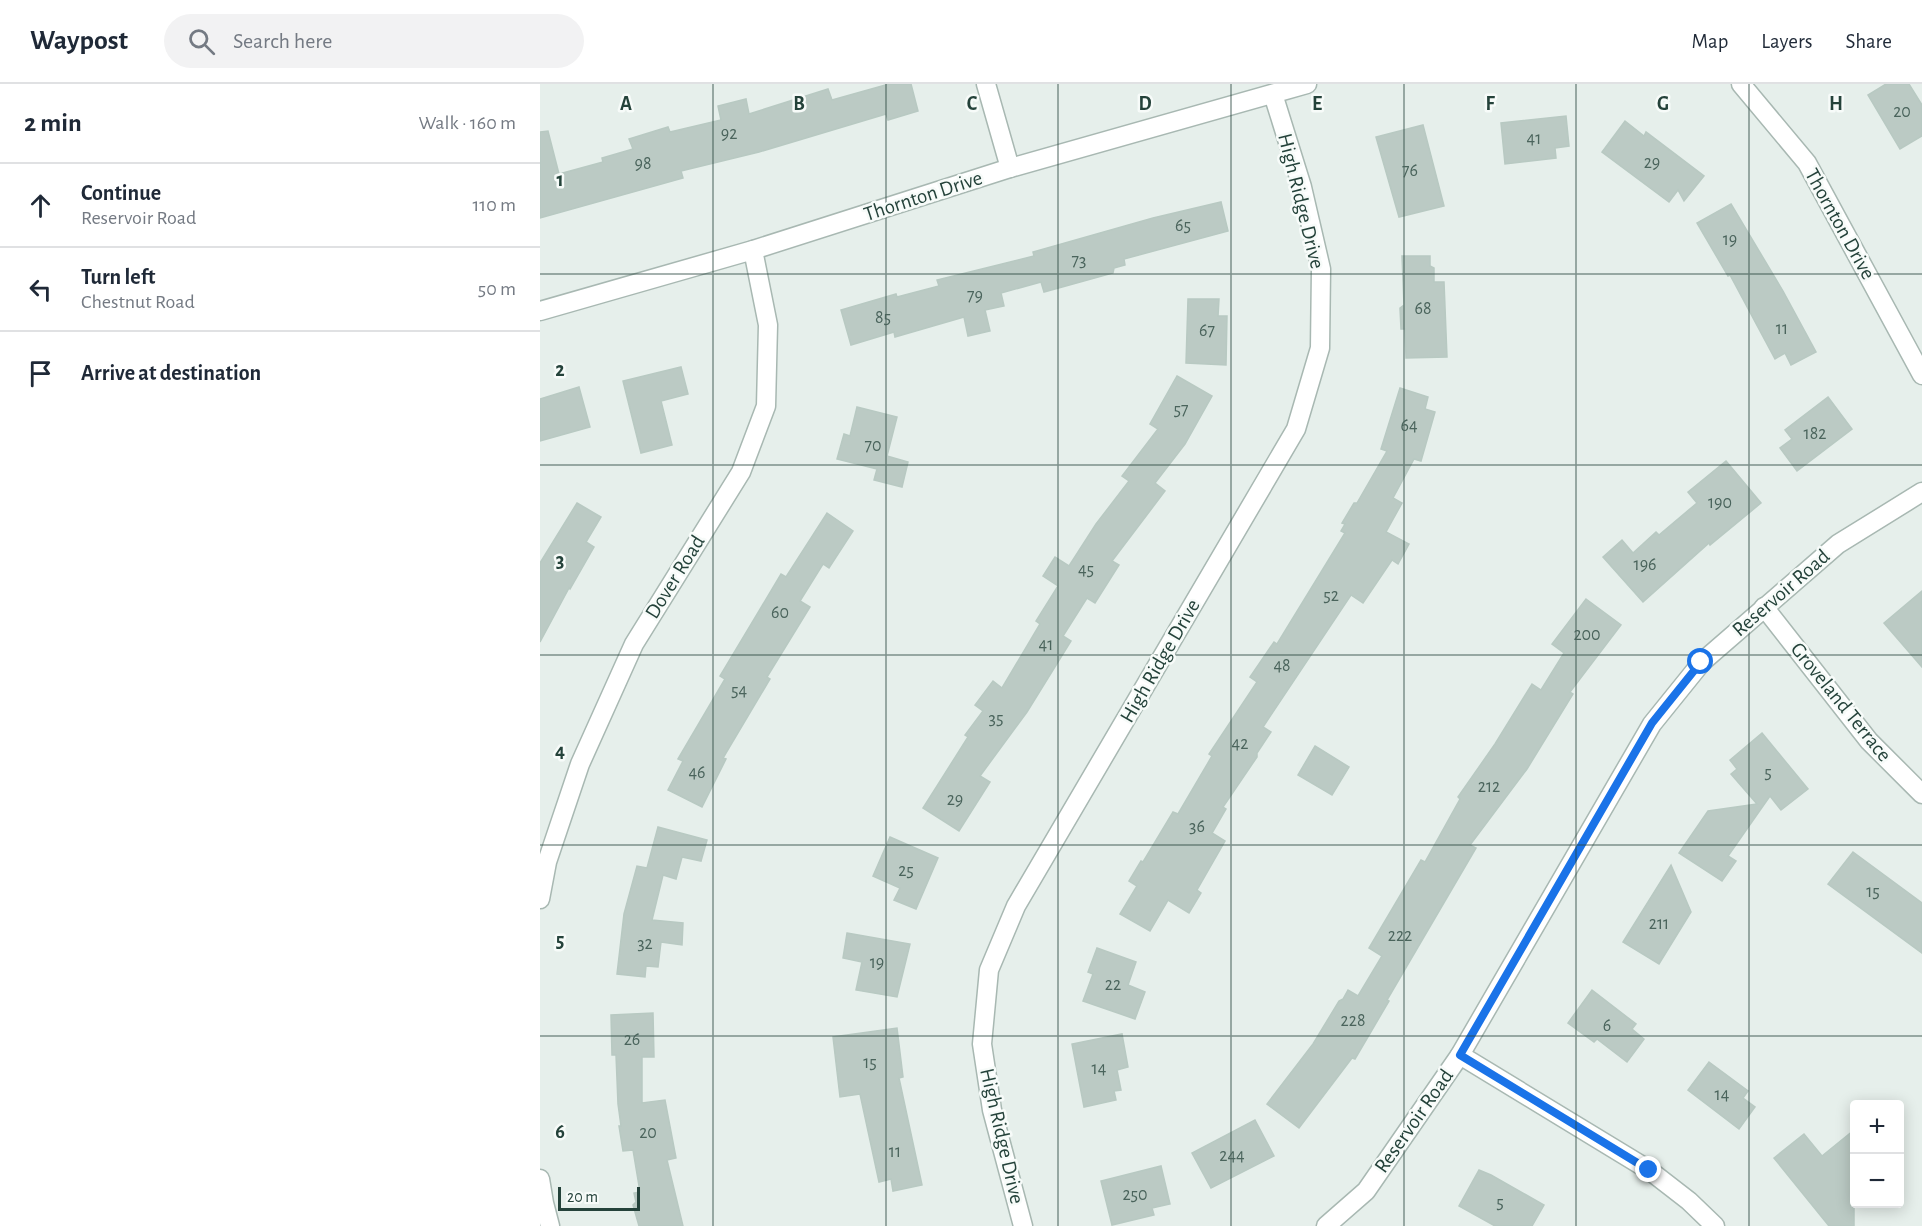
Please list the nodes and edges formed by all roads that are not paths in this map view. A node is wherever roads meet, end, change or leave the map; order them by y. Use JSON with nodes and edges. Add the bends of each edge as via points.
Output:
{"nodes":[{"id":1,"x":986,"y":84,"type":"edge"},
{"id":2,"x":1307,"y":84,"type":"edge"},
{"id":3,"x":1741,"y":84,"type":"edge"},
{"id":4,"x":1273,"y":94,"type":"junction"},
{"id":5,"x":1010,"y":168,"type":"junction"},
{"id":6,"x":753,"y":250,"type":"junction"},
{"id":7,"x":540,"y":312,"type":"edge"},
{"id":8,"x":1922,"y":375,"type":"edge"},
{"id":9,"x":1922,"y":492,"type":"edge"},
{"id":10,"x":1764,"y":606,"type":"junction"},
{"id":11,"x":1922,"y":794,"type":"edge"},
{"id":12,"x":540,"y":900,"type":"edge"},
{"id":13,"x":1460,"y":1055,"type":"junction"},
{"id":14,"x":540,"y":1179,"type":"edge"},
{"id":15,"x":550,"y":1226,"type":"edge"},
{"id":16,"x":1023,"y":1226,"type":"edge"},
{"id":17,"x":1326,"y":1226,"type":"edge"},
{"id":18,"x":1715,"y":1226,"type":"edge"}],
"edges":[{"from":1,"to":5,"type":"street"},
{"from":2,"to":4,"type":"street","name":"Thornton Drive"},
{"from":3,"to":8,"type":"street","name":"Thornton Drive","via":[[1807,163]]},
{"from":4,"to":5,"type":"street","name":"Thornton Drive"},
{"from":4,"to":16,"type":"street","name":"High Ridge Drive","via":[[1302,187],[1321,269],[1320,348],[1296,429],[1016,906],[989,970],[982,1044],[992,1110]]},
{"from":5,"to":6,"type":"street","name":"Thornton Drive"},
{"from":6,"to":7,"type":"street","name":"Thornton Drive"},
{"from":6,"to":12,"type":"street","name":"Dover Road","via":[[768,325],[766,406],[741,472],[634,644],[580,764],[547,862]]},
{"from":9,"to":10,"type":"street","name":"Reservoir Road","via":[[1838,544]]},
{"from":10,"to":11,"type":"street","name":"Groveland Terrace","via":[[1869,741]]},
{"from":10,"to":13,"type":"street","name":"Reservoir Road","via":[[1701,662],[1652,723]]},
{"from":13,"to":17,"type":"street","name":"Reservoir Road","via":[[1366,1191]]},
{"from":13,"to":18,"type":"street","via":[[1649,1170]]},
{"from":14,"to":15,"type":"street"}]}
